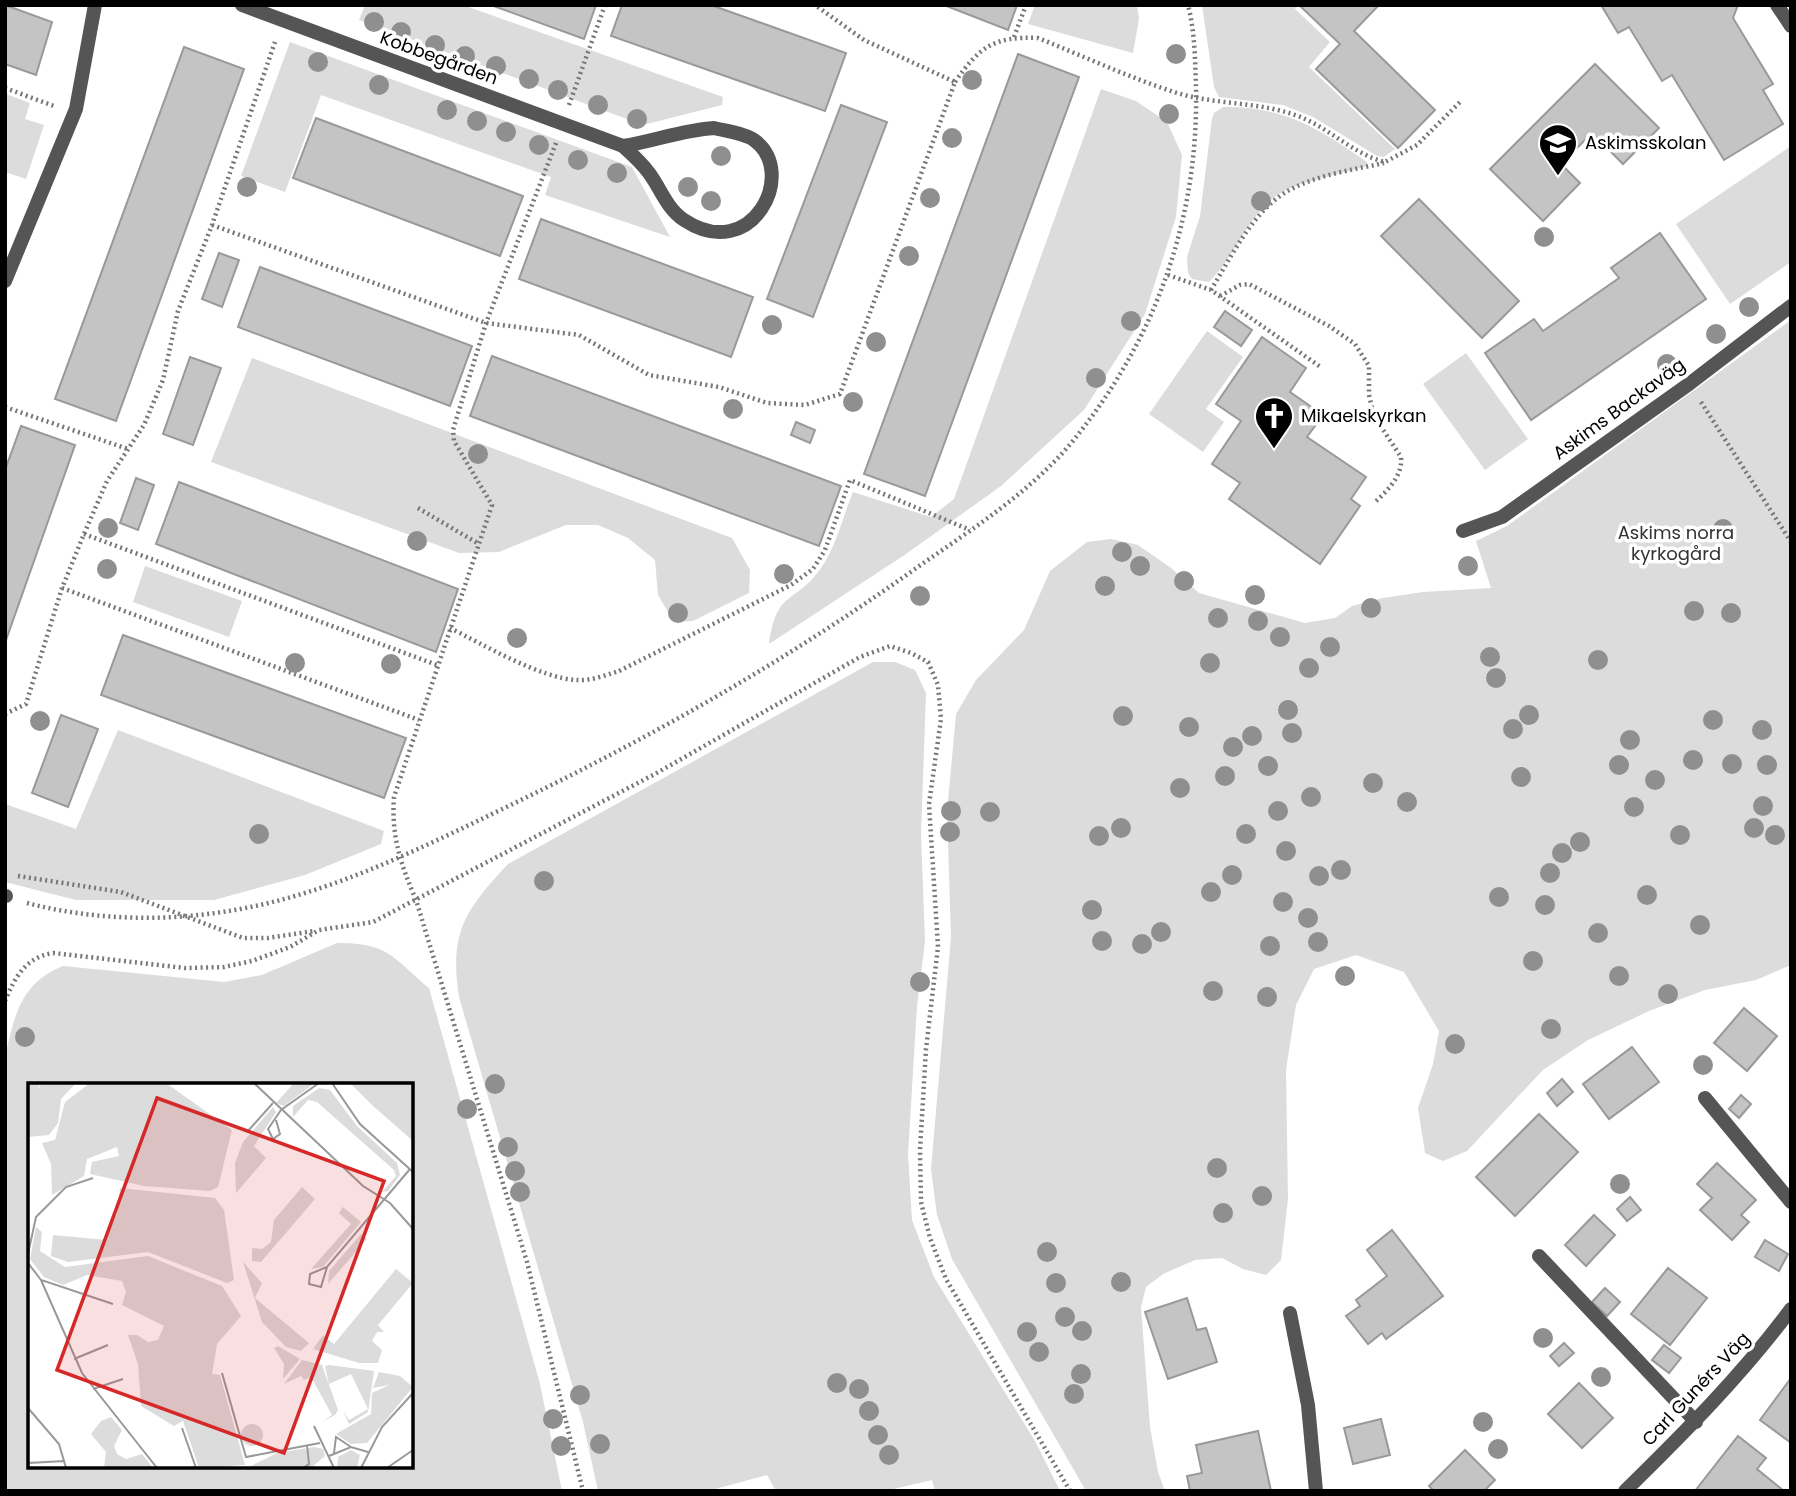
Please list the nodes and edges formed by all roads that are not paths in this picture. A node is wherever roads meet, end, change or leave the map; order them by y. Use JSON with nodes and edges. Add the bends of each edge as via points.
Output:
{"nodes":[{"id":1,"x":95,"y":5,"type":"edge"},
{"id":2,"x":242,"y":5,"type":"edge"},
{"id":3,"x":1777,"y":5,"type":"edge"},
{"id":4,"x":1791,"y":26,"type":"edge"},
{"id":5,"x":623,"y":146,"type":"junction"},
{"id":6,"x":5,"y":281,"type":"edge"},
{"id":7,"x":1791,"y":306,"type":"edge"},
{"id":8,"x":1463,"y":531,"type":"dead end"},
{"id":9,"x":1705,"y":1098,"type":"dead end"},
{"id":10,"x":1791,"y":1202,"type":"edge"},
{"id":11,"x":1539,"y":1256,"type":"dead end"},
{"id":12,"x":1791,"y":1309,"type":"edge"},
{"id":13,"x":1290,"y":1313,"type":"dead end"},
{"id":14,"x":1696,"y":1422,"type":"junction"},
{"id":15,"x":1317,"y":1491,"type":"edge"},
{"id":16,"x":1625,"y":1491,"type":"edge"}],
"edges":[{"from":1,"to":6,"type":"street","via":[[74,113]]},
{"from":2,"to":5,"type":"street","name":"Kobbegården"},
{"from":3,"to":4,"type":"street"},
{"from":5,"to":5,"type":"street","name":"Kobbegården","via":[[638,159],[665,201],[682,219],[700,228],[734,232],[762,211],[771,165],[766,151],[752,138],[713,128],[694,129]]},
{"from":7,"to":8,"type":"street","name":"Askims Backaväg","via":[[1502,517]]},
{"from":9,"to":10,"type":"street"},
{"from":11,"to":14,"type":"street"},
{"from":12,"to":14,"type":"street","name":"Carl Gunérs Väg","via":[[1762,1349]]},
{"from":13,"to":15,"type":"street","via":[[1308,1405]]},
{"from":14,"to":16,"type":"street","name":"Carl Gunérs Väg"}]}
